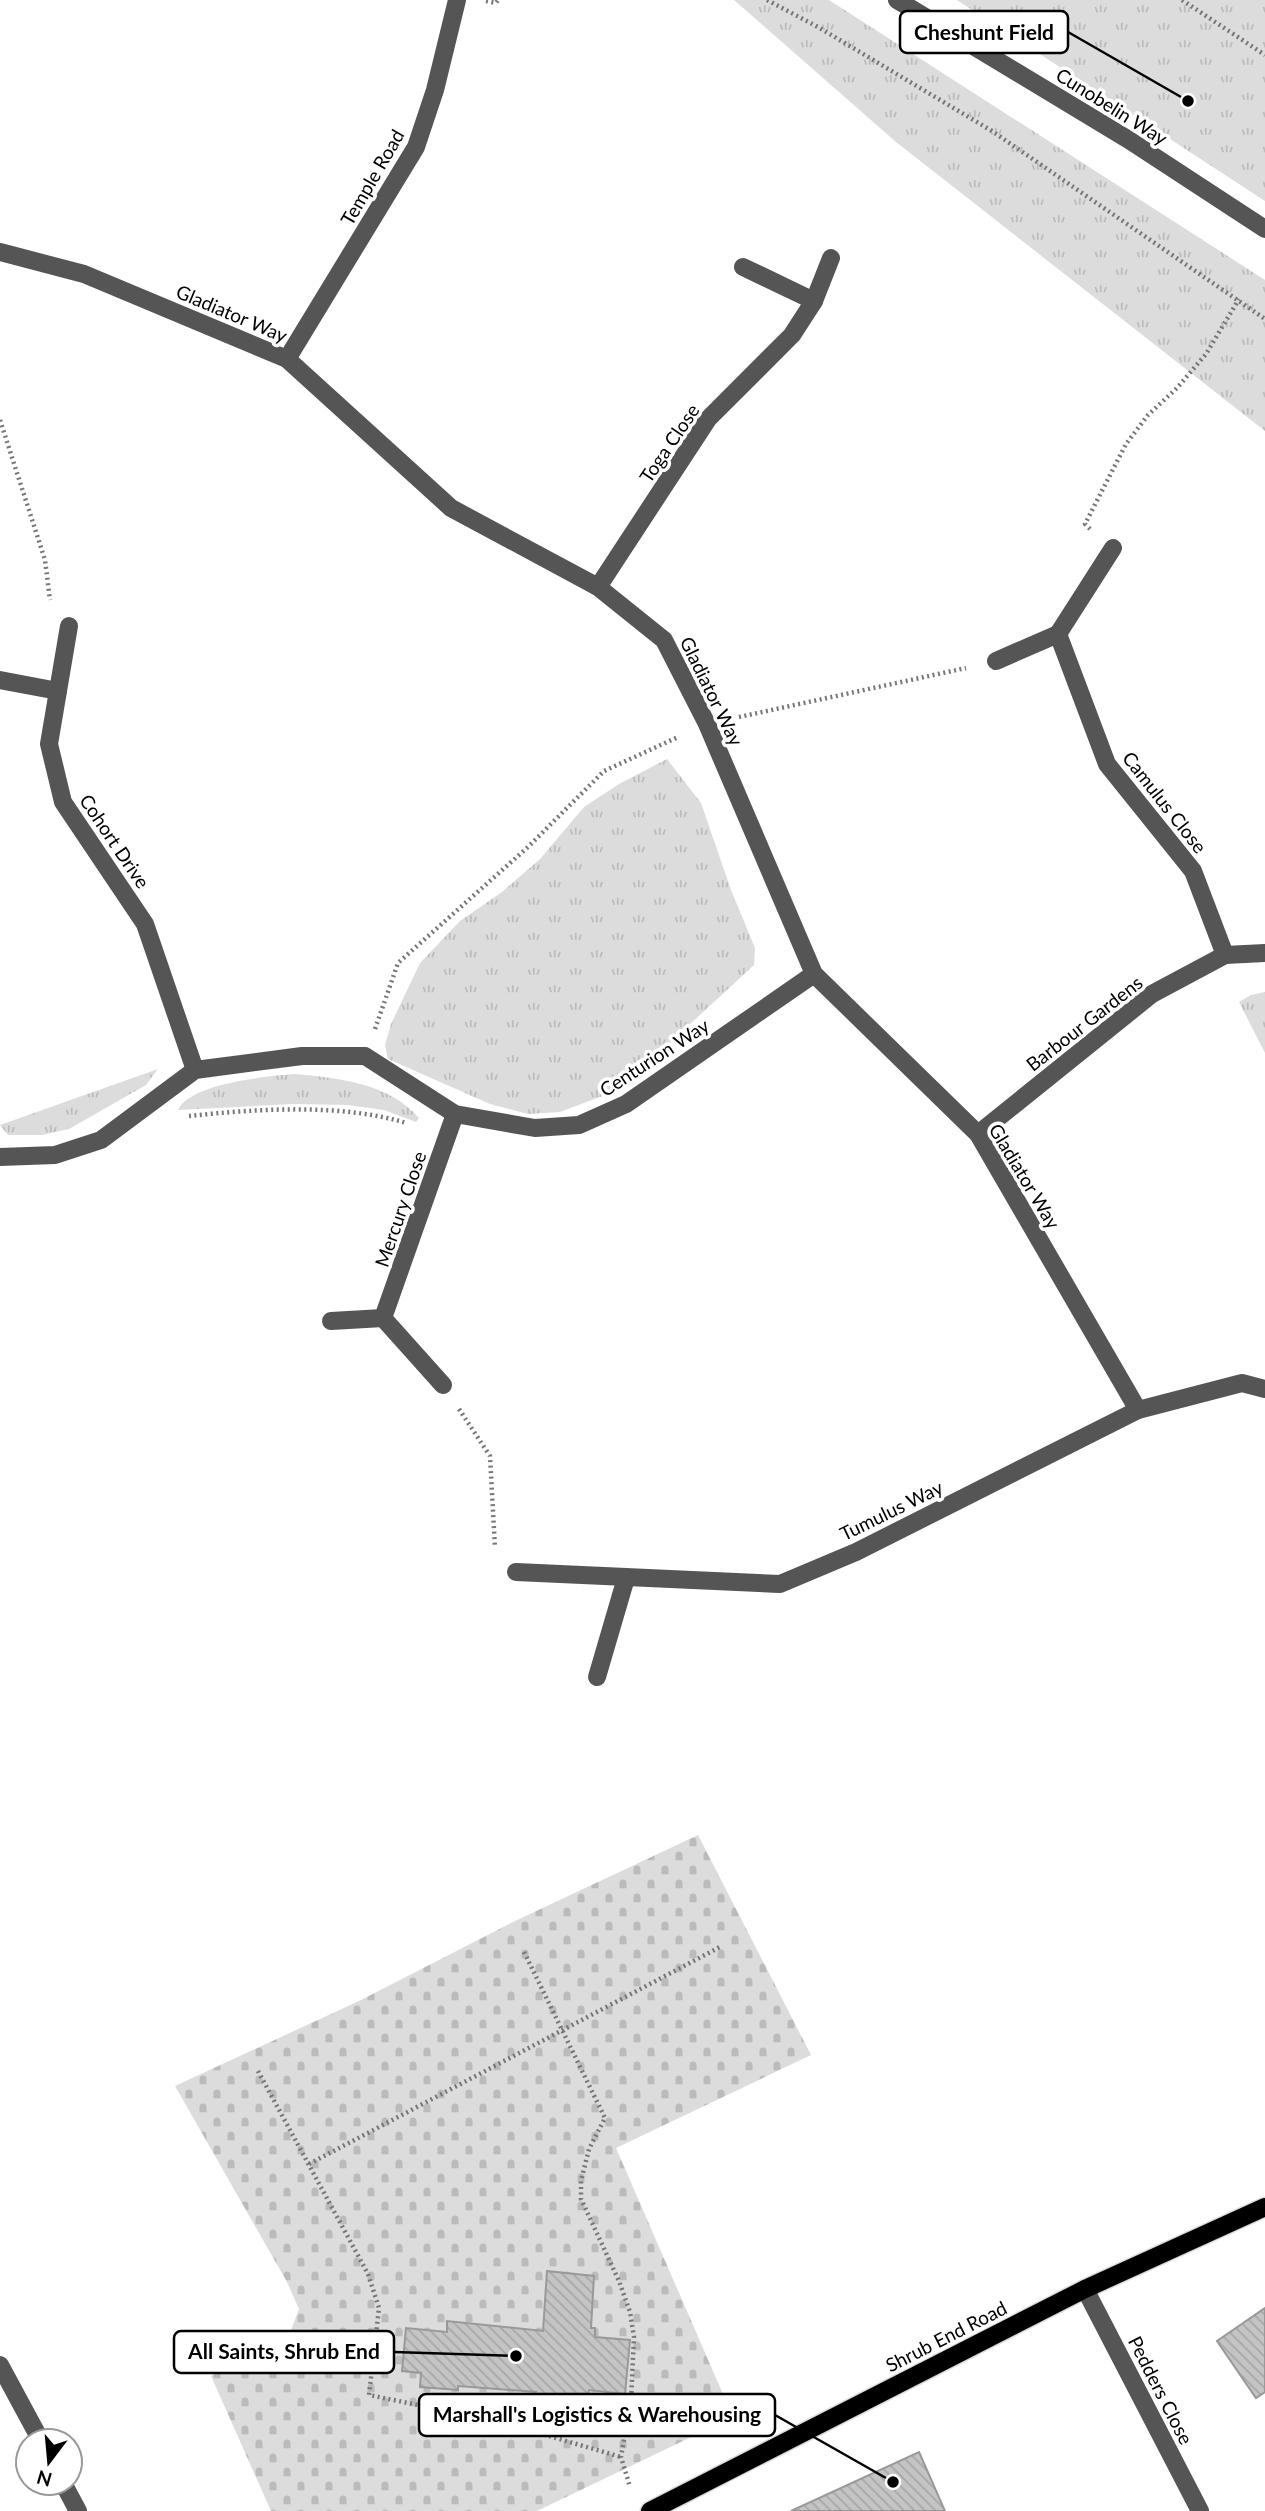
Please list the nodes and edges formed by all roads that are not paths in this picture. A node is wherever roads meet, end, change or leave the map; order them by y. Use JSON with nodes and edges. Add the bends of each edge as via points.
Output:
{"nodes":[{"id":1,"x":457,"y":0,"type":"edge"},
{"id":2,"x":897,"y":0,"type":"edge"},
{"id":3,"x":1265,"y":229,"type":"edge"},
{"id":4,"x":0,"y":252,"type":"edge"},
{"id":5,"x":831,"y":258,"type":"dead end"},
{"id":6,"x":743,"y":267,"type":"dead end"},
{"id":7,"x":814,"y":301,"type":"junction"},
{"id":8,"x":288,"y":359,"type":"junction"},
{"id":9,"x":1113,"y":548,"type":"road end"},
{"id":10,"x":598,"y":587,"type":"junction"},
{"id":11,"x":69,"y":626,"type":"road end"},
{"id":12,"x":1058,"y":634,"type":"junction"},
{"id":13,"x":996,"y":661,"type":"road end"},
{"id":14,"x":0,"y":680,"type":"edge"},
{"id":15,"x":58,"y":691,"type":"junction"},
{"id":16,"x":1265,"y":953,"type":"edge"},
{"id":17,"x":1225,"y":955,"type":"junction"},
{"id":18,"x":814,"y":974,"type":"junction"},
{"id":19,"x":195,"y":1070,"type":"junction"},
{"id":20,"x":455,"y":1114,"type":"junction"},
{"id":21,"x":978,"y":1134,"type":"junction"},
{"id":22,"x":0,"y":1157,"type":"edge"},
{"id":23,"x":383,"y":1318,"type":"junction"},
{"id":24,"x":331,"y":1321,"type":"dead end"},
{"id":25,"x":443,"y":1385,"type":"road end"},
{"id":26,"x":1265,"y":1389,"type":"edge"},
{"id":27,"x":1138,"y":1410,"type":"junction"},
{"id":28,"x":516,"y":1572,"type":"road end"},
{"id":29,"x":625,"y":1578,"type":"junction"},
{"id":30,"x":597,"y":1677,"type":"dead end"},
{"id":31,"x":1265,"y":2207,"type":"edge"},
{"id":32,"x":1085,"y":2289,"type":"junction"},
{"id":33,"x":0,"y":2365,"type":"edge"},
{"id":34,"x":33,"y":2427,"type":"edge"},
{"id":35,"x":650,"y":2511,"type":"edge"},
{"id":36,"x":1200,"y":2511,"type":"edge"}],
"edges":[{"from":1,"to":8,"type":"street","name":"Temple Road","via":[[416,147]]},
{"from":2,"to":3,"type":"street","name":"Cunobelin Way","via":[[1129,140]]},
{"from":4,"to":8,"type":"street","name":"Gladiator Way","via":[[84,274]]},
{"from":5,"to":7,"type":"street","name":"Toga Close"},
{"from":6,"to":7,"type":"street"},
{"from":7,"to":10,"type":"street","name":"Toga Close","via":[[792,335],[708,419]]},
{"from":8,"to":10,"type":"street","name":"Gladiator Way","via":[[451,508]]},
{"from":9,"to":12,"type":"street"},
{"from":10,"to":18,"type":"street","name":"Gladiator Way","via":[[664,640],[707,724]]},
{"from":11,"to":15,"type":"street","name":"Cohort Drive"},
{"from":12,"to":13,"type":"street"},
{"from":12,"to":17,"type":"street","name":"Camulus Close","via":[[1107,764],[1193,871]]},
{"from":14,"to":15,"type":"street"},
{"from":15,"to":19,"type":"street","name":"Cohort Drive","via":[[49,744],[62,802],[145,924]]},
{"from":16,"to":17,"type":"street","name":"Barbour Gardens"},
{"from":17,"to":21,"type":"street","name":"Barbour Gardens","via":[[1152,994]]},
{"from":18,"to":20,"type":"street","name":"Centurion Way","via":[[626,1104],[579,1125],[535,1128]]},
{"from":18,"to":21,"type":"street","name":"Gladiator Way"},
{"from":19,"to":20,"type":"street","name":"Centurion Way","via":[[302,1056],[365,1056]]},
{"from":19,"to":22,"type":"street","via":[[101,1140],[55,1155]]},
{"from":20,"to":23,"type":"street","name":"Mercury Close"},
{"from":21,"to":27,"type":"street","name":"Gladiator Way"},
{"from":23,"to":24,"type":"street"},
{"from":23,"to":25,"type":"street"},
{"from":26,"to":27,"type":"street","name":"Tumulus Way","via":[[1242,1383]]},
{"from":27,"to":29,"type":"street","name":"Tumulus Way","via":[[856,1552],[780,1584]]},
{"from":28,"to":29,"type":"street","name":"Tumulus Way"},
{"from":29,"to":30,"type":"street"},
{"from":31,"to":32,"type":"main road","name":"Shrub End Road"},
{"from":32,"to":35,"type":"main road","name":"Shrub End Road"},
{"from":32,"to":36,"type":"street","name":"Pedders Close"},
{"from":33,"to":34,"type":"street"}]}
